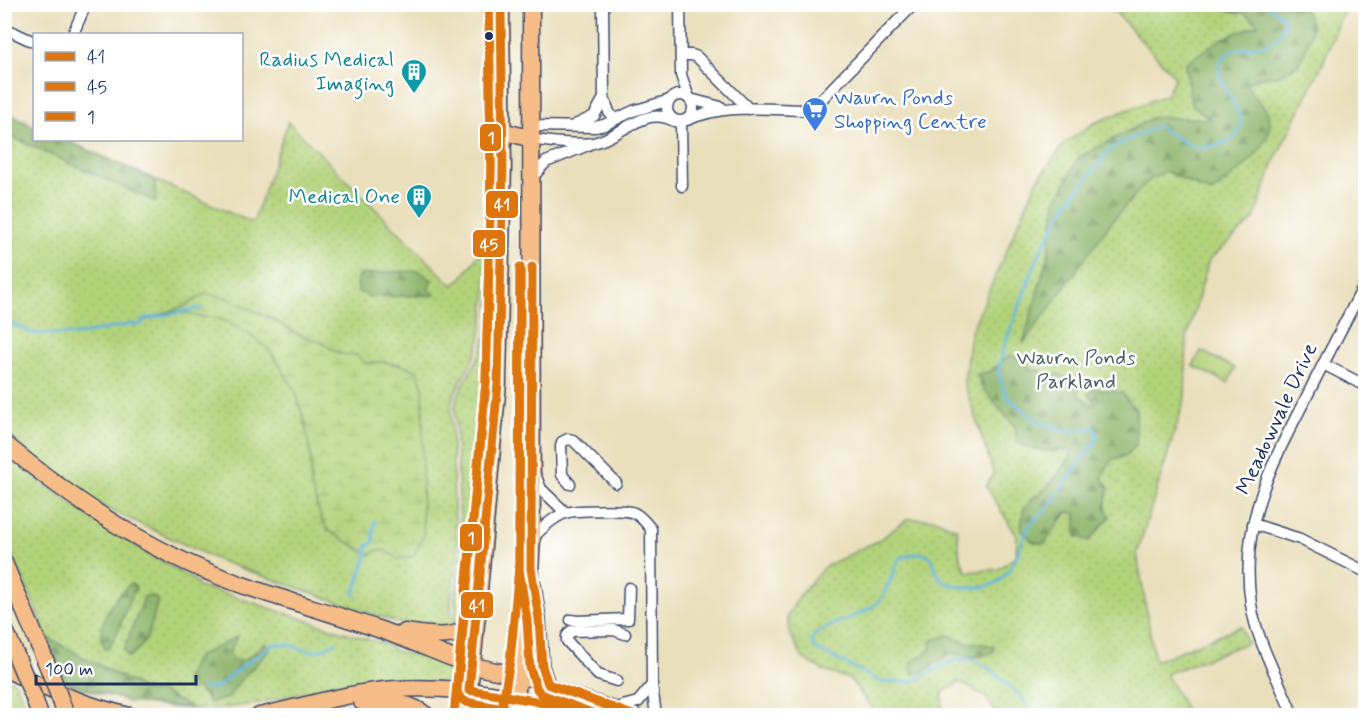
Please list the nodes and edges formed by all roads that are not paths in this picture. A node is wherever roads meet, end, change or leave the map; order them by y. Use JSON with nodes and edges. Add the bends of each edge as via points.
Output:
{"nodes":[{"id":1,"x":86,"y":4,"type":"edge"},
{"id":2,"x":501,"y":4,"type":"edge"},
{"id":3,"x":531,"y":4,"type":"edge"},
{"id":4,"x":603,"y":4,"type":"edge"},
{"id":5,"x":680,"y":4,"type":"edge"},
{"id":6,"x":914,"y":4,"type":"edge"},
{"id":7,"x":4,"y":28,"type":"edge"},
{"id":8,"x":73,"y":33,"type":"edge"},
{"id":9,"x":33,"y":42,"type":"edge"},
{"id":10,"x":681,"y":55,"type":"junction"},
{"id":11,"x":681,"y":75,"type":"junction"},
{"id":12,"x":604,"y":98,"type":"junction"},
{"id":13,"x":670,"y":99,"type":"junction"},
{"id":14,"x":690,"y":99,"type":"junction"},
{"id":15,"x":727,"y":108,"type":"junction"},
{"id":16,"x":749,"y":109,"type":"junction"},
{"id":17,"x":614,"y":119,"type":"junction"},
{"id":18,"x":681,"y":121,"type":"junction"},
{"id":19,"x":567,"y":127,"type":"junction"},
{"id":20,"x":502,"y":131,"type":"junction"},
{"id":21,"x":532,"y":133,"type":"junction"},
{"id":22,"x":591,"y":143,"type":"junction"},
{"id":23,"x":532,"y":178,"type":"junction"},
{"id":24,"x":682,"y":186,"type":"dead end"},
{"id":25,"x":1365,"y":282,"type":"edge"},
{"id":26,"x":1323,"y":364,"type":"junction"},
{"id":27,"x":1365,"y":386,"type":"edge"},
{"id":28,"x":4,"y":442,"type":"edge"},
{"id":29,"x":532,"y":466,"type":"junction"},
{"id":30,"x":570,"y":483,"type":"dead end"},
{"id":31,"x":616,"y":483,"type":"dead end"},
{"id":32,"x":566,"y":513,"type":"junction"},
{"id":33,"x":1253,"y":524,"type":"junction"},
{"id":34,"x":532,"y":539,"type":"junction"},
{"id":35,"x":4,"y":563,"type":"edge"},
{"id":36,"x":531,"y":568,"type":"junction"},
{"id":37,"x":1365,"y":572,"type":"edge"},
{"id":38,"x":629,"y":588,"type":"dead end"},
{"id":39,"x":477,"y":616,"type":"junction"},
{"id":40,"x":571,"y":620,"type":"dead end"},
{"id":41,"x":4,"y":628,"type":"edge"},
{"id":42,"x":380,"y":629,"type":"junction"},
{"id":43,"x":625,"y":634,"type":"dead end"},
{"id":44,"x":472,"y":665,"type":"junction"},
{"id":45,"x":4,"y":668,"type":"edge"},
{"id":46,"x":520,"y":676,"type":"junction"},
{"id":47,"x":617,"y":681,"type":"dead end"},
{"id":48,"x":548,"y":684,"type":"junction"},
{"id":49,"x":652,"y":685,"type":"junction"},
{"id":50,"x":469,"y":690,"type":"junction"},
{"id":51,"x":517,"y":698,"type":"junction"},
{"id":52,"x":325,"y":701,"type":"junction"},
{"id":53,"x":615,"y":708,"type":"junction"},
{"id":54,"x":65,"y":714,"type":"edge"},
{"id":55,"x":582,"y":715,"type":"edge"},
{"id":56,"x":40,"y":716,"type":"edge"},
{"id":57,"x":130,"y":716,"type":"edge"},
{"id":58,"x":260,"y":716,"type":"edge"},
{"id":59,"x":427,"y":716,"type":"edge"},
{"id":60,"x":466,"y":716,"type":"edge"},
{"id":61,"x":513,"y":716,"type":"edge"},
{"id":62,"x":636,"y":716,"type":"edge"},
{"id":63,"x":656,"y":716,"type":"edge"},
{"id":64,"x":1293,"y":716,"type":"edge"}],
"edges":[{"from":1,"to":8,"type":"street"},
{"from":2,"to":20,"type":"highway"},
{"from":3,"to":21,"type":"highway"},
{"from":4,"to":12,"type":"street"},
{"from":5,"to":10,"type":"street"},
{"from":6,"to":16,"type":"street","via":[[814,107]]},
{"from":7,"to":9,"type":"street"},
{"from":10,"to":11,"type":"street"},
{"from":10,"to":16,"type":"street","via":[[697,57]]},
{"from":11,"to":13,"type":"street"},
{"from":11,"to":14,"type":"street"},
{"from":12,"to":17,"type":"street"},
{"from":12,"to":19,"type":"street","via":[[591,118]]},
{"from":13,"to":14,"type":"street","via":[[680,95]]},
{"from":13,"to":17,"type":"street"},
{"from":13,"to":18,"type":"street","via":[[670,117]]},
{"from":14,"to":15,"type":"street"},
{"from":14,"to":18,"type":"street","via":[[694,111]]},
{"from":15,"to":16,"type":"street"},
{"from":15,"to":18,"type":"street"},
{"from":17,"to":19,"type":"street","via":[[595,127]]},
{"from":18,"to":22,"type":"street","via":[[647,117]]},
{"from":18,"to":24,"type":"street"},
{"from":19,"to":21,"type":"street"},
{"from":20,"to":21,"type":"highway"},
{"from":20,"to":39,"type":"highway","via":[[498,384]]},
{"from":21,"to":22,"type":"street"},
{"from":21,"to":23,"type":"highway"},
{"from":22,"to":23,"type":"street","via":[[546,162]]},
{"from":23,"to":29,"type":"highway"},
{"from":25,"to":26,"type":"street","name":"Meadowvale Drive"},
{"from":26,"to":27,"type":"street"},
{"from":26,"to":33,"type":"street","name":"Meadowvale Drive","via":[[1267,477]]},
{"from":28,"to":42,"type":"highway","via":[[88,508],[152,546],[257,590]]},
{"from":29,"to":32,"type":"street","via":[[541,489]]},
{"from":29,"to":34,"type":"highway"},
{"from":30,"to":31,"type":"street","via":[[562,475],[561,446],[568,439]]},
{"from":32,"to":34,"type":"street","via":[[542,527]]},
{"from":32,"to":49,"type":"street","via":[[632,512],[651,529]]},
{"from":33,"to":37,"type":"street","via":[[1300,540]]},
{"from":33,"to":64,"type":"street","name":"Meadowvale Drive","via":[[1248,579],[1252,606],[1257,629]]},
{"from":34,"to":36,"type":"highway"},
{"from":35,"to":54,"type":"highway","bridge":true},
{"from":36,"to":46,"type":"highway"},
{"from":36,"to":48,"type":"main road","via":[[542,666]]},
{"from":38,"to":40,"type":"street","via":[[628,619]]},
{"from":39,"to":42,"type":"highway","via":[[466,630],[452,635]]},
{"from":39,"to":44,"type":"highway"},
{"from":41,"to":56,"type":"highway","bridge":true},
{"from":42,"to":44,"type":"highway"},
{"from":43,"to":47,"type":"street","via":[[614,630],[571,631],[567,636],[567,641],[598,675]]},
{"from":44,"to":46,"type":"highway"},
{"from":44,"to":50,"type":"highway"},
{"from":45,"to":57,"type":"highway","via":[[75,701]]},
{"from":46,"to":48,"type":"main road"},
{"from":46,"to":51,"type":"highway"},
{"from":48,"to":53,"type":"main road"},
{"from":49,"to":53,"type":"street","via":[[638,702]]},
{"from":49,"to":63,"type":"street"},
{"from":50,"to":51,"type":"highway"},
{"from":50,"to":52,"type":"highway","via":[[396,689]]},
{"from":50,"to":60,"type":"highway"},
{"from":51,"to":55,"type":"main road"},
{"from":51,"to":61,"type":"highway"},
{"from":52,"to":58,"type":"highway"},
{"from":52,"to":59,"type":"highway","via":[[401,703]]},
{"from":53,"to":62,"type":"main road"}]}
